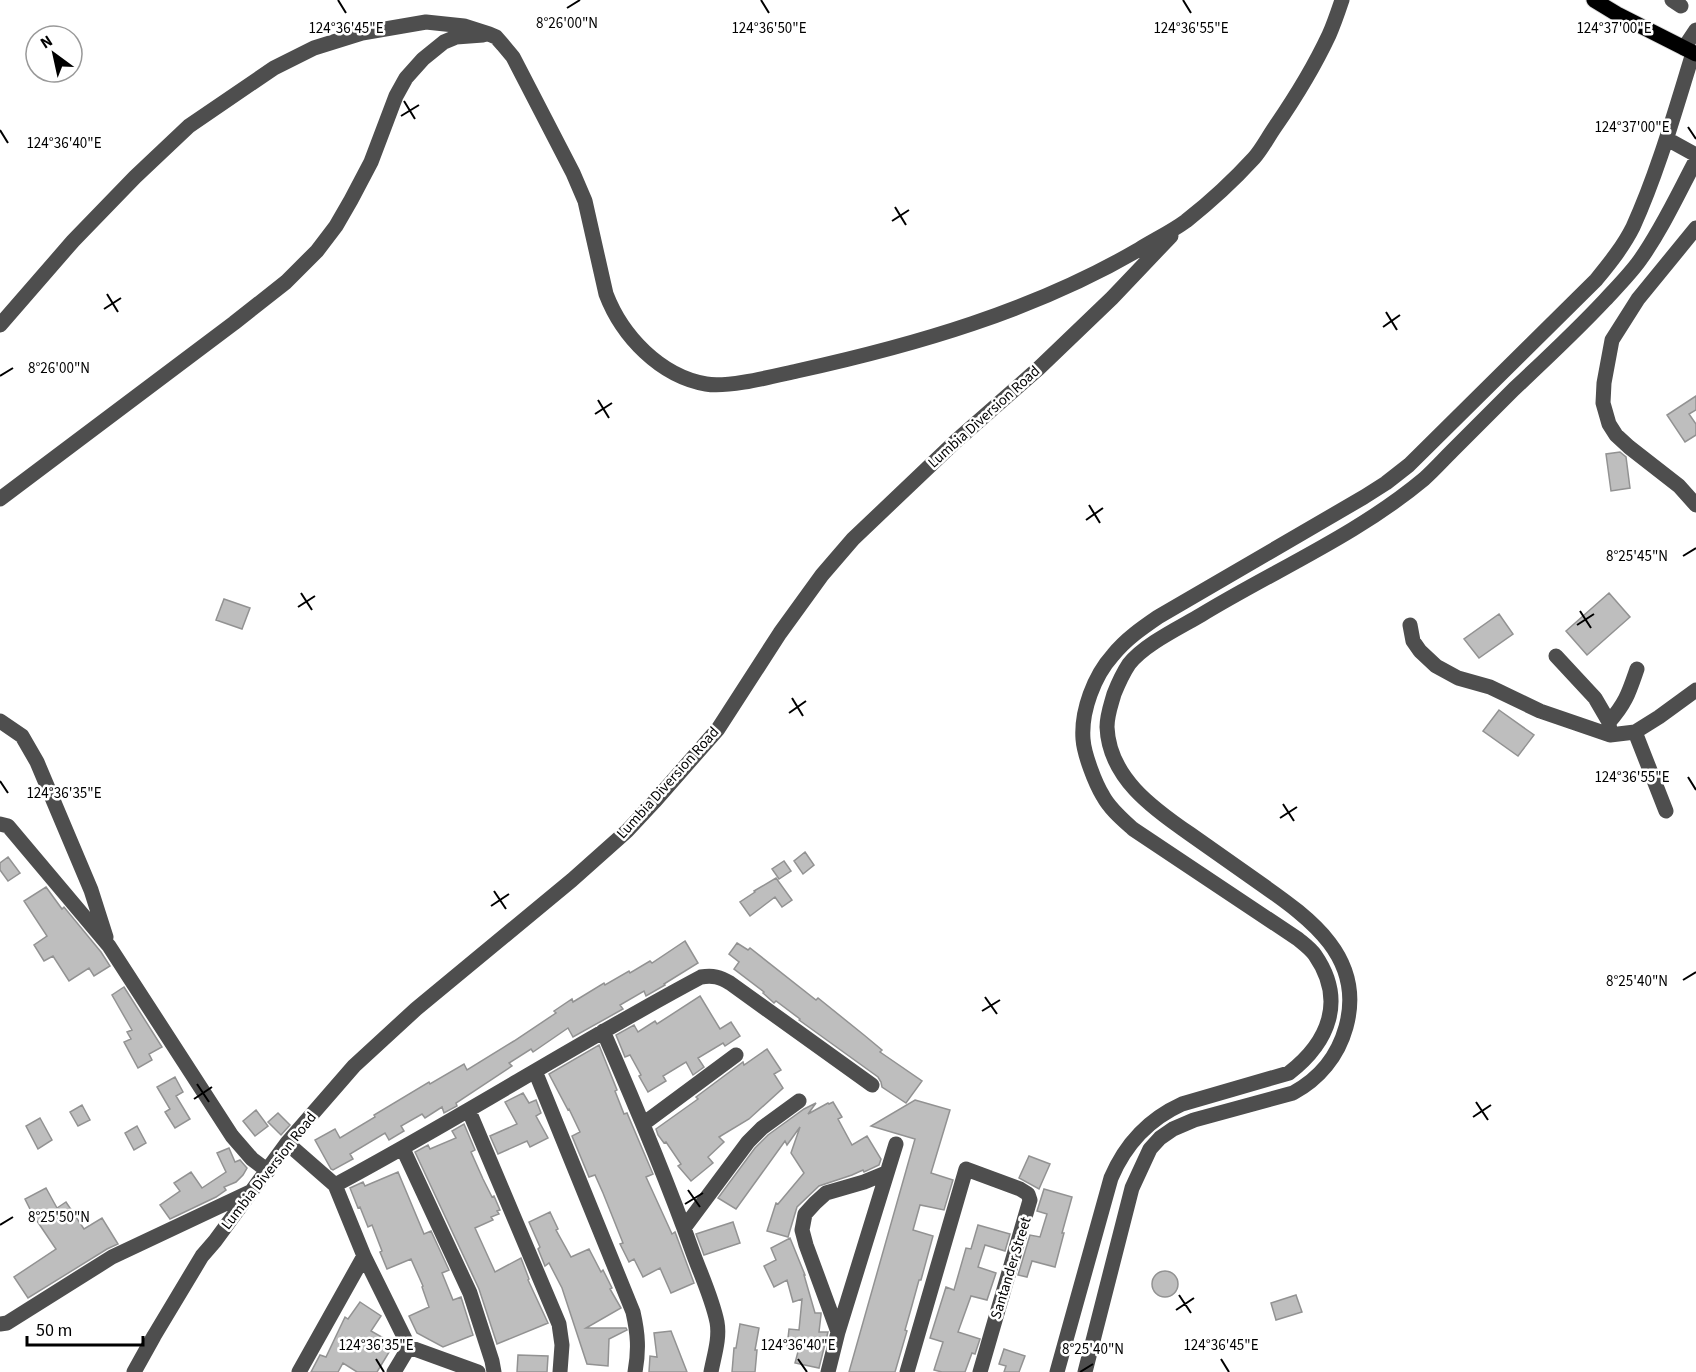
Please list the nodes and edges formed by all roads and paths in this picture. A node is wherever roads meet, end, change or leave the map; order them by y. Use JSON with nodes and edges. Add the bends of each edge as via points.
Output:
{"nodes":[{"id":1,"x":1342,"y":0,"type":"edge"},
{"id":2,"x":1594,"y":0,"type":"edge"},
{"id":3,"x":1696,"y":30,"type":"edge"},
{"id":4,"x":489,"y":34,"type":"junction"},
{"id":5,"x":1691,"y":52,"type":"edge"},
{"id":6,"x":1667,"y":139,"type":"junction"},
{"id":7,"x":1696,"y":155,"type":"edge"},
{"id":8,"x":1696,"y":160,"type":"edge"},
{"id":9,"x":1184,"y":223,"type":"junction"},
{"id":10,"x":1632,"y":228,"type":"junction"},
{"id":11,"x":1696,"y":228,"type":"edge"},
{"id":12,"x":1654,"y":239,"type":"junction"},
{"id":13,"x":0,"y":325,"type":"edge"},
{"id":14,"x":0,"y":499,"type":"edge"},
{"id":15,"x":1696,"y":505,"type":"edge"},
{"id":16,"x":1410,"y":625,"type":"dead end"},
{"id":17,"x":1556,"y":656,"type":"dead end"},
{"id":18,"x":1637,"y":669,"type":"dead end"},
{"id":19,"x":1696,"y":690,"type":"edge"},
{"id":20,"x":0,"y":721,"type":"edge"},
{"id":21,"x":1610,"y":728,"type":"junction"},
{"id":22,"x":1635,"y":732,"type":"junction"},
{"id":23,"x":1666,"y":811,"type":"dead end"},
{"id":24,"x":0,"y":824,"type":"edge"},
{"id":25,"x":109,"y":946,"type":"junction"},
{"id":26,"x":603,"y":1030,"type":"junction"},
{"id":27,"x":736,"y":1055,"type":"dead end"},
{"id":28,"x":535,"y":1071,"type":"junction"},
{"id":29,"x":872,"y":1085,"type":"dead end"},
{"id":30,"x":799,"y":1101,"type":"dead end"},
{"id":31,"x":469,"y":1111,"type":"junction"},
{"id":32,"x":643,"y":1124,"type":"junction"},
{"id":33,"x":287,"y":1143,"type":"junction"},
{"id":34,"x":896,"y":1144,"type":"dead end"},
{"id":35,"x":403,"y":1149,"type":"junction"},
{"id":36,"x":267,"y":1171,"type":"junction"},
{"id":37,"x":886,"y":1173,"type":"junction"},
{"id":38,"x":335,"y":1185,"type":"junction"},
{"id":39,"x":253,"y":1191,"type":"junction"},
{"id":40,"x":684,"y":1228,"type":"junction"},
{"id":41,"x":1095,"y":1238,"type":"junction"},
{"id":42,"x":1119,"y":1243,"type":"junction"},
{"id":43,"x":364,"y":1256,"type":"junction"},
{"id":44,"x":0,"y":1324,"type":"edge"},
{"id":45,"x":838,"y":1332,"type":"junction"},
{"id":46,"x":408,"y":1347,"type":"junction"},
{"id":47,"x":911,"y":1371,"type":"edge"},
{"id":48,"x":134,"y":1372,"type":"edge"},
{"id":49,"x":299,"y":1372,"type":"edge"},
{"id":50,"x":393,"y":1372,"type":"edge"},
{"id":51,"x":478,"y":1372,"type":"edge"},
{"id":52,"x":494,"y":1372,"type":"edge"},
{"id":53,"x":560,"y":1372,"type":"edge"},
{"id":54,"x":635,"y":1372,"type":"edge"},
{"id":55,"x":711,"y":1372,"type":"edge"},
{"id":56,"x":828,"y":1372,"type":"edge"},
{"id":57,"x":980,"y":1372,"type":"edge"},
{"id":58,"x":1057,"y":1372,"type":"edge"},
{"id":59,"x":1085,"y":1372,"type":"edge"}],
"edges":[{"from":1,"to":9,"type":"street","via":[[1330,34],[1255,156]]},
{"from":2,"to":5,"type":"main road"},
{"from":3,"to":5,"type":"street"},
{"from":4,"to":9,"type":"street","via":[[513,57],[573,173],[585,201],[606,294],[617,318],[655,361],[707,385],[815,367],[994,317],[1071,285]]},
{"from":4,"to":13,"type":"street","via":[[464,26],[426,22],[405,25],[314,48],[274,68],[189,126],[73,241]]},
{"from":4,"to":14,"type":"street","via":[[444,42],[406,78],[371,162],[336,226],[286,282]]},
{"from":5,"to":6,"type":"street"},
{"from":6,"to":7,"type":"street"},
{"from":6,"to":10,"type":"street"},
{"from":8,"to":12,"type":"street"},
{"from":9,"to":33,"type":"street","name":"Lumbia Diversion Road","via":[[1039,368],[853,539],[787,624],[718,729],[627,831],[416,1009],[354,1066]]},
{"from":10,"to":12,"type":"street"},
{"from":10,"to":41,"type":"street","via":[[1596,280],[1409,465],[1364,497],[1158,616],[1111,656],[1095,680],[1086,709],[1083,740],[1102,795],[1133,829],[1298,939],[1322,968],[1329,986],[1330,1008],[1323,1037],[1289,1072],[1182,1104],[1149,1125],[1118,1161]]},
{"from":11,"to":15,"type":"street","via":[[1638,299],[1612,340],[1603,403],[1616,435],[1679,486]]},
{"from":12,"to":42,"type":"street","via":[[1638,264],[1592,314],[1425,477],[1357,526],[1158,641],[1130,664],[1119,682],[1107,727],[1111,747],[1126,779],[1164,816],[1282,898],[1315,926],[1340,958],[1351,1002],[1343,1037],[1331,1061],[1305,1086],[1194,1120],[1160,1138],[1150,1149],[1132,1188]]},
{"from":16,"to":21,"type":"street","via":[[1420,651],[1458,678],[1490,687],[1540,711]]},
{"from":17,"to":21,"type":"street","via":[[1595,698]]},
{"from":18,"to":21,"type":"street"},
{"from":19,"to":22,"type":"street"},
{"from":20,"to":25,"type":"street","via":[[22,736],[37,762],[92,891]]},
{"from":21,"to":22,"type":"street"},
{"from":22,"to":23,"type":"street"},
{"from":24,"to":25,"type":"street","via":[[8,826]]},
{"from":25,"to":36,"type":"street","via":[[232,1136]]},
{"from":26,"to":28,"type":"street"},
{"from":26,"to":29,"type":"street","via":[[701,977],[719,976]]},
{"from":26,"to":32,"type":"street"},
{"from":27,"to":32,"type":"street"},
{"from":28,"to":31,"type":"street"},
{"from":28,"to":54,"type":"street","via":[[633,1312],[638,1336]]},
{"from":30,"to":40,"type":"street","via":[[748,1142]]},
{"from":31,"to":35,"type":"street"},
{"from":31,"to":53,"type":"street","via":[[558,1324],[562,1345]]},
{"from":32,"to":40,"type":"street"},
{"from":33,"to":36,"type":"street","name":"Lumbia Diversion Road"},
{"from":33,"to":38,"type":"street"},
{"from":34,"to":37,"type":"street"},
{"from":35,"to":38,"type":"street"},
{"from":35,"to":52,"type":"street","via":[[470,1293]]},
{"from":36,"to":39,"type":"street","name":"Lumbia Diversion Road"},
{"from":37,"to":45,"type":"street"},
{"from":37,"to":45,"type":"street","via":[[826,1193],[805,1214],[802,1230],[806,1245]]},
{"from":38,"to":43,"type":"street"},
{"from":39,"to":44,"type":"street","via":[[112,1257]]},
{"from":39,"to":48,"type":"street","name":"Lumbia Diversion Road","via":[[202,1256]]},
{"from":40,"to":55,"type":"street","via":[[717,1322]]},
{"from":41,"to":42,"type":"street"},
{"from":41,"to":58,"type":"street"},
{"from":42,"to":59,"type":"street"},
{"from":43,"to":46,"type":"street"},
{"from":43,"to":49,"type":"street"},
{"from":45,"to":56,"type":"street"},
{"from":46,"to":50,"type":"street"},
{"from":46,"to":51,"type":"street"},
{"from":47,"to":57,"type":"street","name":"Santander Street","via":[[966,1169],[1020,1189],[1030,1200]]}]}
